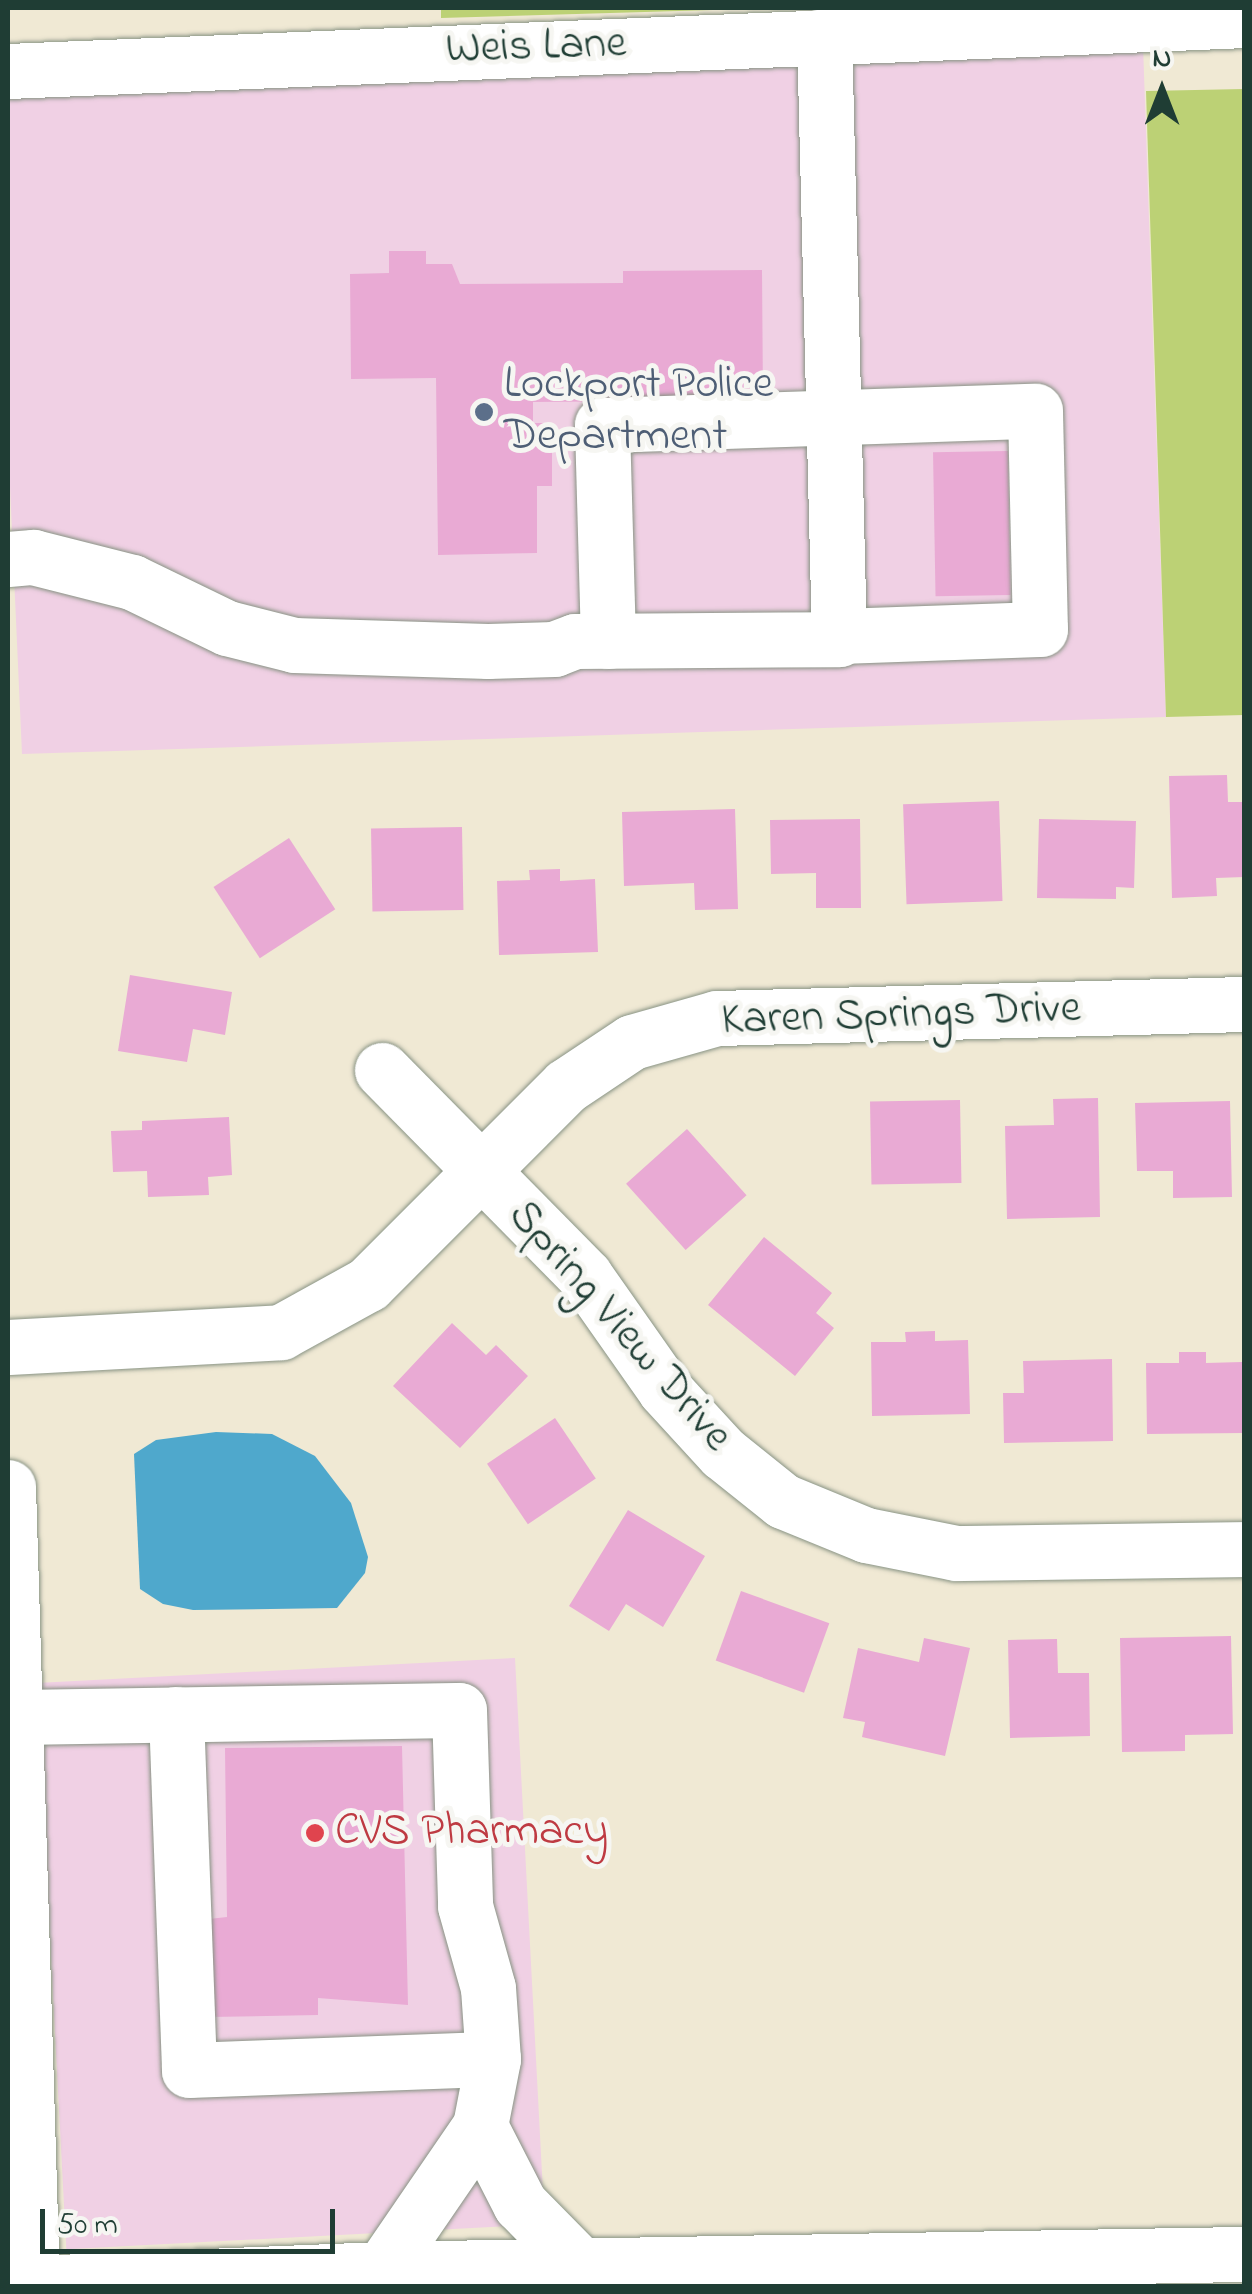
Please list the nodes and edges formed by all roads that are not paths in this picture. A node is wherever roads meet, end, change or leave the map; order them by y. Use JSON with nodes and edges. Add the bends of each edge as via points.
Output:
{"nodes":[{"id":1,"x":1158,"y":14,"type":"edge"},
{"id":2,"x":1244,"y":20,"type":"edge"},
{"id":3,"x":824,"y":35,"type":"junction"},
{"id":4,"x":8,"y":71,"type":"edge"},
{"id":5,"x":834,"y":420,"type":"junction"},
{"id":6,"x":8,"y":558,"type":"edge"},
{"id":7,"x":839,"y":636,"type":"junction"},
{"id":8,"x":591,"y":641,"type":"junction"},
{"id":9,"x":1244,"y":1004,"type":"edge"},
{"id":10,"x":382,"y":1070,"type":"dead end"},
{"id":11,"x":479,"y":1168,"type":"junction"},
{"id":12,"x":8,"y":1347,"type":"edge"},
{"id":13,"x":8,"y":1486,"type":"edge"},
{"id":14,"x":1244,"y":1549,"type":"edge"},
{"id":15,"x":176,"y":1714,"type":"junction"},
{"id":16,"x":12,"y":1732,"type":"edge"},
{"id":17,"x":493,"y":2059,"type":"junction"},
{"id":18,"x":480,"y":2126,"type":"junction"},
{"id":19,"x":1244,"y":2254,"type":"edge"},
{"id":20,"x":580,"y":2265,"type":"junction"},
{"id":21,"x":382,"y":2269,"type":"junction"},
{"id":22,"x":24,"y":2284,"type":"edge"}],
"edges":[{"from":1,"to":2,"type":"street","name":"Weis Lane"},
{"from":1,"to":3,"type":"street","name":"Weis Lane"},
{"from":3,"to":4,"type":"street","name":"Weis Lane"},
{"from":3,"to":5,"type":"street"},
{"from":5,"to":7,"type":"street"},
{"from":5,"to":7,"type":"street","via":[[1035,411],[1040,629]]},
{"from":5,"to":8,"type":"street","via":[[602,425]]},
{"from":6,"to":8,"type":"street","via":[[33,557],[132,582],[227,628],[294,645],[554,649]]},
{"from":7,"to":8,"type":"street"},
{"from":9,"to":11,"type":"street","name":"Karen Springs Drive","via":[[717,1018],[632,1042],[566,1086]]},
{"from":10,"to":11,"type":"street","name":"Spring View Drive"},
{"from":11,"to":12,"type":"street","name":"Karen Springs Drive","via":[[368,1284],[280,1332]]},
{"from":11,"to":14,"type":"street","name":"Spring View Drive","via":[[585,1276],[664,1390],[723,1453],[784,1500],[866,1535],[956,1553]]},
{"from":13,"to":16,"type":"street"},
{"from":15,"to":16,"type":"street"},
{"from":15,"to":17,"type":"street","via":[[459,1710],[465,1906],[488,1988]]},
{"from":15,"to":17,"type":"street","via":[[189,2070]]},
{"from":16,"to":22,"type":"street"},
{"from":17,"to":18,"type":"street"},
{"from":18,"to":20,"type":"street","via":[[520,2204]]},
{"from":18,"to":21,"type":"street"},
{"from":19,"to":20,"type":"street"},
{"from":20,"to":21,"type":"street"},
{"from":21,"to":22,"type":"street"}]}
